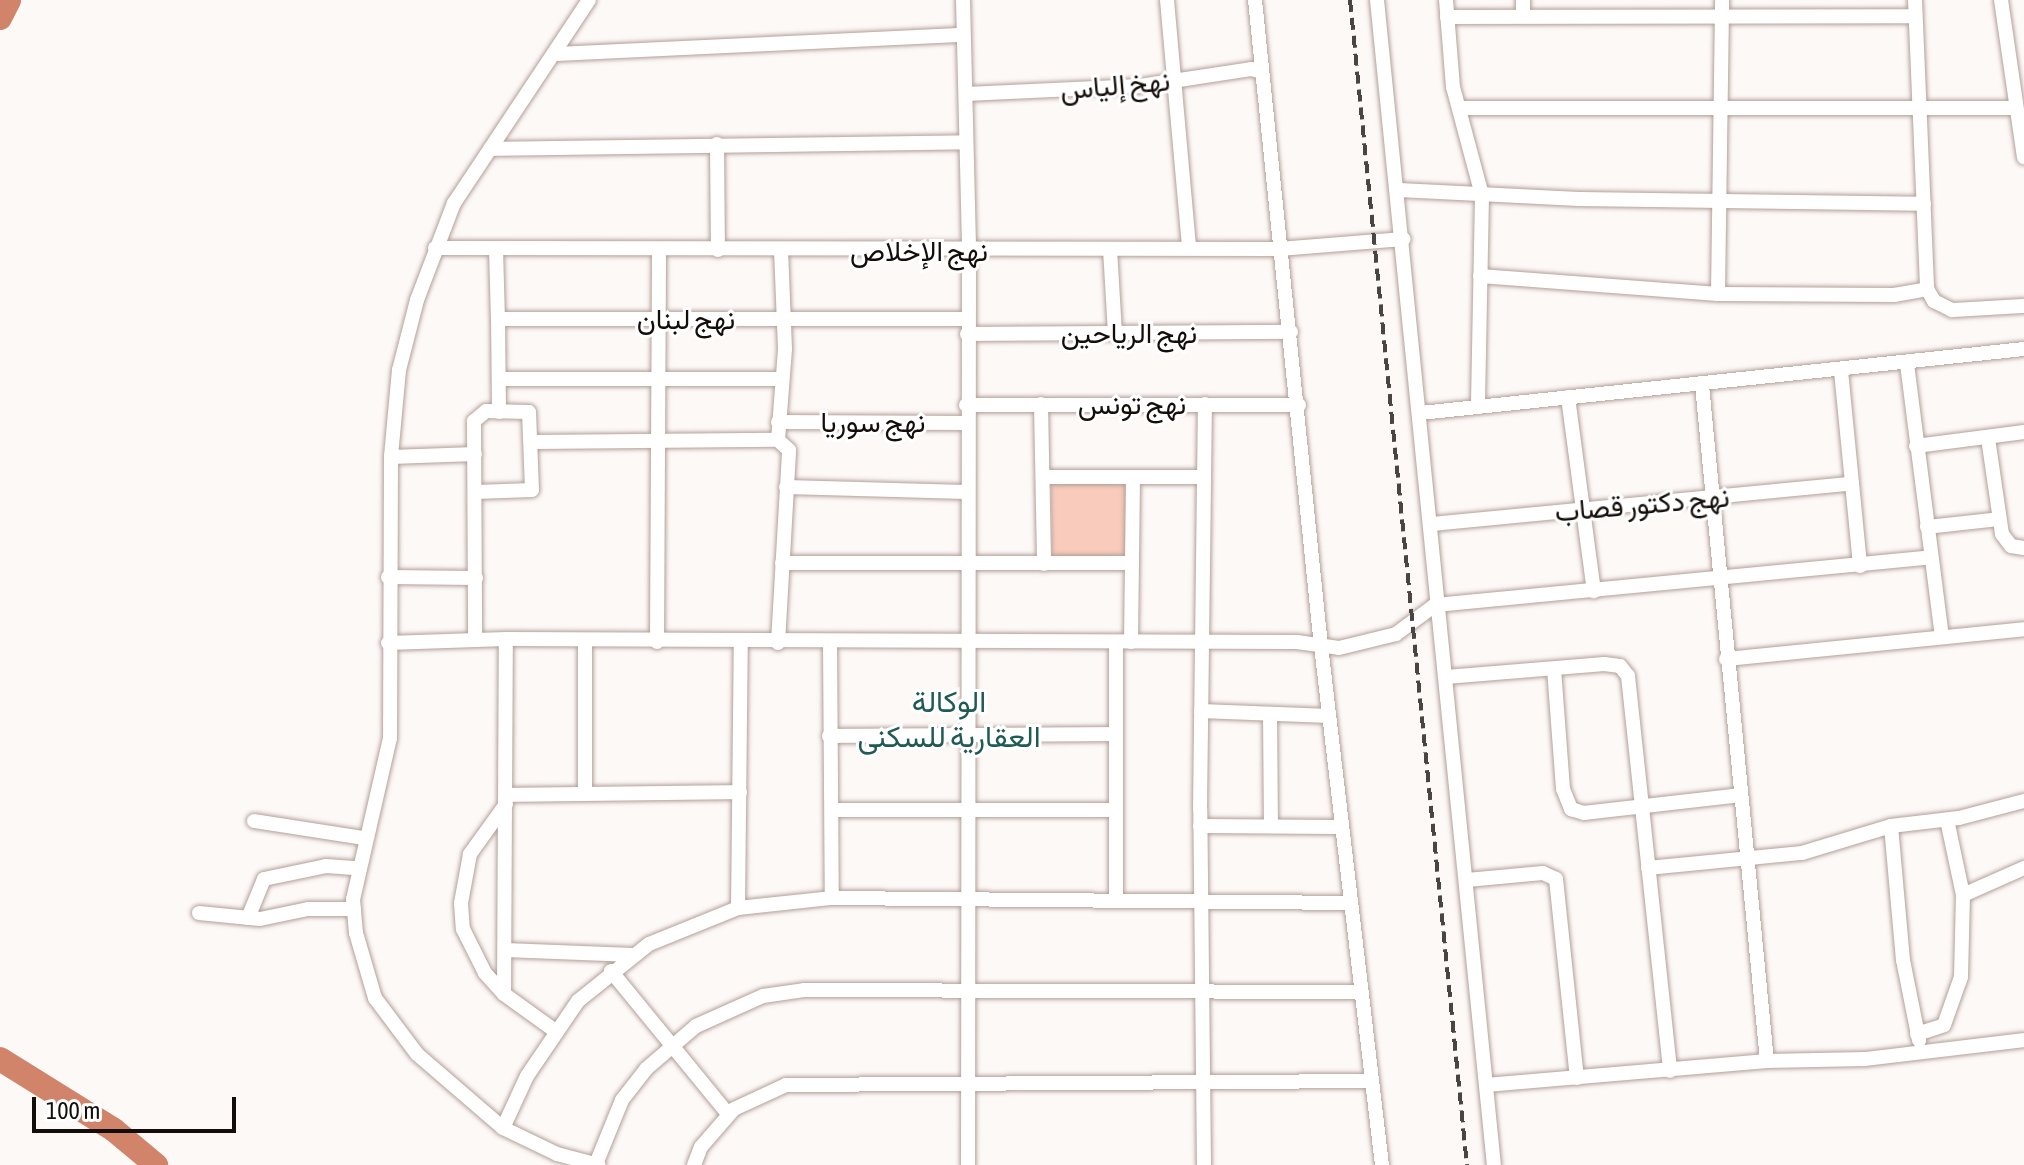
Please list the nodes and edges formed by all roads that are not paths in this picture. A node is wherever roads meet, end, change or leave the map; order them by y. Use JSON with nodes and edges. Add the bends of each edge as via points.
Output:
{"nodes":[{"id":1,"x":589,"y":0,"type":"edge"},
{"id":2,"x":963,"y":0,"type":"edge"},
{"id":3,"x":1167,"y":0,"type":"edge"},
{"id":4,"x":1255,"y":0,"type":"edge"},
{"id":5,"x":1377,"y":0,"type":"edge"},
{"id":6,"x":1446,"y":0,"type":"edge"},
{"id":7,"x":1523,"y":0,"type":"edge"},
{"id":8,"x":1722,"y":0,"type":"edge"},
{"id":9,"x":1915,"y":0,"type":"edge"},
{"id":10,"x":2001,"y":0,"type":"edge"},
{"id":11,"x":1523,"y":16,"type":"junction"},
{"id":12,"x":1915,"y":16,"type":"junction"},
{"id":13,"x":1447,"y":17,"type":"junction"},
{"id":14,"x":1722,"y":18,"type":"junction"},
{"id":15,"x":963,"y":35,"type":"junction"},
{"id":16,"x":558,"y":54,"type":"junction"},
{"id":17,"x":2024,"y":65,"type":"edge"},
{"id":18,"x":2008,"y":67,"type":"junction"},
{"id":19,"x":1262,"y":72,"type":"junction"},
{"id":20,"x":1175,"y":83,"type":"junction"},
{"id":21,"x":966,"y":94,"type":"junction"},
{"id":22,"x":1459,"y":108,"type":"junction"},
{"id":23,"x":1724,"y":108,"type":"junction"},
{"id":24,"x":2014,"y":108,"type":"junction"},
{"id":25,"x":1920,"y":110,"type":"junction"},
{"id":26,"x":965,"y":142,"type":"junction"},
{"id":27,"x":717,"y":144,"type":"junction"},
{"id":28,"x":490,"y":149,"type":"junction"},
{"id":29,"x":2023,"y":149,"type":"edge"},
{"id":30,"x":1399,"y":190,"type":"junction"},
{"id":31,"x":1482,"y":195,"type":"junction"},
{"id":32,"x":1721,"y":200,"type":"junction"},
{"id":33,"x":1924,"y":204,"type":"junction"},
{"id":34,"x":1404,"y":239,"type":"junction"},
{"id":35,"x":435,"y":248,"type":"junction"},
{"id":36,"x":1189,"y":248,"type":"junction"},
{"id":37,"x":496,"y":249,"type":"junction"},
{"id":38,"x":1110,"y":249,"type":"junction"},
{"id":39,"x":1279,"y":249,"type":"junction"},
{"id":40,"x":659,"y":250,"type":"junction"},
{"id":41,"x":718,"y":250,"type":"junction"},
{"id":42,"x":781,"y":251,"type":"junction"},
{"id":43,"x":969,"y":251,"type":"junction"},
{"id":44,"x":1480,"y":276,"type":"junction"},
{"id":45,"x":1927,"y":289,"type":"junction"},
{"id":46,"x":1718,"y":294,"type":"junction"},
{"id":47,"x":2024,"y":306,"type":"edge"},
{"id":48,"x":498,"y":319,"type":"junction"},
{"id":49,"x":659,"y":320,"type":"junction"},
{"id":50,"x":782,"y":320,"type":"junction"},
{"id":51,"x":967,"y":326,"type":"junction"},
{"id":52,"x":1291,"y":332,"type":"junction"},
{"id":53,"x":1115,"y":334,"type":"junction"},
{"id":54,"x":2024,"y":349,"type":"edge"},
{"id":55,"x":1907,"y":364,"type":"junction"},
{"id":56,"x":1841,"y":371,"type":"junction"},
{"id":57,"x":499,"y":379,"type":"junction"},
{"id":58,"x":658,"y":379,"type":"junction"},
{"id":59,"x":782,"y":379,"type":"junction"},
{"id":60,"x":1702,"y":385,"type":"junction"},
{"id":61,"x":1568,"y":397,"type":"junction"},
{"id":62,"x":1041,"y":404,"type":"junction"},
{"id":63,"x":1205,"y":404,"type":"junction"},
{"id":64,"x":966,"y":405,"type":"junction"},
{"id":65,"x":1299,"y":405,"type":"junction"},
{"id":66,"x":1478,"y":407,"type":"junction"},
{"id":67,"x":499,"y":412,"type":"junction"},
{"id":68,"x":1421,"y":413,"type":"junction"},
{"id":69,"x":778,"y":422,"type":"junction"},
{"id":70,"x":968,"y":423,"type":"junction"},
{"id":71,"x":2024,"y":432,"type":"edge"},
{"id":72,"x":1988,"y":438,"type":"junction"},
{"id":73,"x":778,"y":440,"type":"junction"},
{"id":74,"x":533,"y":442,"type":"junction"},
{"id":75,"x":658,"y":442,"type":"junction"},
{"id":76,"x":1916,"y":446,"type":"junction"},
{"id":77,"x":475,"y":454,"type":"junction"},
{"id":78,"x":391,"y":457,"type":"junction"},
{"id":79,"x":1044,"y":477,"type":"junction"},
{"id":80,"x":1133,"y":477,"type":"junction"},
{"id":81,"x":1202,"y":477,"type":"junction"},
{"id":82,"x":1851,"y":484,"type":"junction"},
{"id":83,"x":786,"y":487,"type":"junction"},
{"id":84,"x":475,"y":492,"type":"junction"},
{"id":85,"x":966,"y":492,"type":"junction"},
{"id":86,"x":1710,"y":499,"type":"junction"},
{"id":87,"x":1582,"y":509,"type":"junction"},
{"id":88,"x":1999,"y":519,"type":"junction"},
{"id":89,"x":1432,"y":524,"type":"junction"},
{"id":90,"x":1927,"y":527,"type":"junction"},
{"id":91,"x":2024,"y":548,"type":"edge"},
{"id":92,"x":1930,"y":557,"type":"junction"},
{"id":93,"x":782,"y":563,"type":"junction"},
{"id":94,"x":967,"y":563,"type":"junction"},
{"id":95,"x":1132,"y":563,"type":"junction"},
{"id":96,"x":1044,"y":564,"type":"junction"},
{"id":97,"x":1860,"y":566,"type":"junction"},
{"id":98,"x":388,"y":577,"type":"junction"},
{"id":99,"x":476,"y":578,"type":"junction"},
{"id":100,"x":1718,"y":579,"type":"junction"},
{"id":101,"x":1594,"y":591,"type":"junction"},
{"id":102,"x":1439,"y":604,"type":"junction"},
{"id":103,"x":2024,"y":629,"type":"edge"},
{"id":104,"x":1942,"y":637,"type":"junction"},
{"id":105,"x":506,"y":639,"type":"junction"},
{"id":106,"x":475,"y":640,"type":"junction"},
{"id":107,"x":585,"y":641,"type":"junction"},
{"id":108,"x":657,"y":642,"type":"junction"},
{"id":109,"x":830,"y":642,"type":"junction"},
{"id":110,"x":967,"y":642,"type":"junction"},
{"id":111,"x":1131,"y":642,"type":"junction"},
{"id":112,"x":388,"y":643,"type":"junction"},
{"id":113,"x":741,"y":643,"type":"junction"},
{"id":114,"x":778,"y":643,"type":"junction"},
{"id":115,"x":1116,"y":643,"type":"junction"},
{"id":116,"x":1202,"y":643,"type":"junction"},
{"id":117,"x":1321,"y":646,"type":"junction"},
{"id":118,"x":1726,"y":659,"type":"junction"},
{"id":119,"x":1554,"y":669,"type":"junction"},
{"id":120,"x":1446,"y":677,"type":"junction"},
{"id":121,"x":1201,"y":711,"type":"junction"},
{"id":122,"x":1270,"y":714,"type":"junction"},
{"id":123,"x":1329,"y":716,"type":"junction"},
{"id":124,"x":1115,"y":734,"type":"junction"},
{"id":125,"x":969,"y":735,"type":"junction"},
{"id":126,"x":829,"y":736,"type":"junction"},
{"id":127,"x":740,"y":792,"type":"junction"},
{"id":128,"x":585,"y":794,"type":"junction"},
{"id":129,"x":1741,"y":795,"type":"junction"},
{"id":130,"x":506,"y":799,"type":"junction"},
{"id":131,"x":2024,"y":801,"type":"edge"},
{"id":132,"x":968,"y":807,"type":"junction"},
{"id":133,"x":1640,"y":807,"type":"junction"},
{"id":134,"x":832,"y":810,"type":"junction"},
{"id":135,"x":1116,"y":810,"type":"junction"},
{"id":136,"x":1947,"y":820,"type":"junction"},
{"id":137,"x":254,"y":821,"type":"dead end"},
{"id":138,"x":1200,"y":826,"type":"junction"},
{"id":139,"x":1271,"y":826,"type":"junction"},
{"id":140,"x":1891,"y":826,"type":"junction"},
{"id":141,"x":1341,"y":827,"type":"junction"},
{"id":142,"x":364,"y":838,"type":"junction"},
{"id":143,"x":1747,"y":855,"type":"junction"},
{"id":144,"x":357,"y":868,"type":"junction"},
{"id":145,"x":1648,"y":868,"type":"junction"},
{"id":146,"x":2024,"y":868,"type":"edge"},
{"id":147,"x":1467,"y":880,"type":"junction"},
{"id":148,"x":1963,"y":895,"type":"junction"},
{"id":149,"x":832,"y":898,"type":"junction"},
{"id":150,"x":968,"y":898,"type":"junction"},
{"id":151,"x":1202,"y":899,"type":"junction"},
{"id":152,"x":1116,"y":900,"type":"junction"},
{"id":153,"x":1350,"y":903,"type":"junction"},
{"id":154,"x":738,"y":908,"type":"junction"},
{"id":155,"x":354,"y":909,"type":"junction"},
{"id":156,"x":199,"y":913,"type":"dead end"},
{"id":157,"x":248,"y":918,"type":"junction"},
{"id":158,"x":505,"y":950,"type":"junction"},
{"id":159,"x":633,"y":955,"type":"junction"},
{"id":160,"x":611,"y":971,"type":"junction"},
{"id":161,"x":1204,"y":991,"type":"junction"},
{"id":162,"x":1359,"y":992,"type":"junction"},
{"id":163,"x":504,"y":994,"type":"junction"},
{"id":164,"x":968,"y":994,"type":"junction"},
{"id":165,"x":554,"y":1030,"type":"junction"},
{"id":166,"x":1917,"y":1034,"type":"junction"},
{"id":167,"x":2024,"y":1040,"type":"edge"},
{"id":168,"x":672,"y":1043,"type":"junction"},
{"id":169,"x":1922,"y":1053,"type":"junction"},
{"id":170,"x":1767,"y":1061,"type":"junction"},
{"id":171,"x":1670,"y":1071,"type":"junction"},
{"id":172,"x":1577,"y":1078,"type":"junction"},
{"id":173,"x":1371,"y":1081,"type":"junction"},
{"id":174,"x":968,"y":1082,"type":"junction"},
{"id":175,"x":1204,"y":1084,"type":"junction"},
{"id":176,"x":1486,"y":1085,"type":"junction"},
{"id":177,"x":728,"y":1114,"type":"junction"},
{"id":178,"x":503,"y":1128,"type":"junction"},
{"id":179,"x":597,"y":1165,"type":"edge"},
{"id":180,"x":694,"y":1165,"type":"edge"},
{"id":181,"x":968,"y":1165,"type":"edge"},
{"id":182,"x":1204,"y":1165,"type":"edge"},
{"id":183,"x":1382,"y":1165,"type":"edge"},
{"id":184,"x":1494,"y":1165,"type":"edge"}],
"edges":[{"from":1,"to":16,"type":"street"},
{"from":2,"to":15,"type":"street"},
{"from":3,"to":20,"type":"street"},
{"from":4,"to":19,"type":"street"},
{"from":5,"to":30,"type":"street"},
{"from":6,"to":13,"type":"street"},
{"from":7,"to":11,"type":"street"},
{"from":8,"to":14,"type":"street"},
{"from":9,"to":12,"type":"street"},
{"from":10,"to":18,"type":"street"},
{"from":11,"to":13,"type":"street"},
{"from":11,"to":14,"type":"street"},
{"from":12,"to":14,"type":"street"},
{"from":12,"to":25,"type":"street"},
{"from":13,"to":22,"type":"street"},
{"from":14,"to":23,"type":"street"},
{"from":15,"to":16,"type":"street"},
{"from":15,"to":21,"type":"street"},
{"from":16,"to":28,"type":"street"},
{"from":17,"to":18,"type":"street"},
{"from":18,"to":24,"type":"street"},
{"from":19,"to":20,"type":"street","name":"نهخ إلياس","via":[[1251,69]]},
{"from":19,"to":39,"type":"street"},
{"from":20,"to":21,"type":"street","name":"نهخ إلياس"},
{"from":20,"to":36,"type":"street"},
{"from":21,"to":26,"type":"street"},
{"from":22,"to":23,"type":"street"},
{"from":22,"to":31,"type":"street"},
{"from":23,"to":25,"type":"street"},
{"from":23,"to":32,"type":"street"},
{"from":24,"to":25,"type":"street"},
{"from":24,"to":29,"type":"street"},
{"from":25,"to":33,"type":"street"},
{"from":26,"to":27,"type":"street"},
{"from":26,"to":43,"type":"street"},
{"from":27,"to":28,"type":"street"},
{"from":27,"to":41,"type":"street"},
{"from":28,"to":35,"type":"street","via":[[454,203]]},
{"from":30,"to":31,"type":"street"},
{"from":30,"to":34,"type":"street"},
{"from":31,"to":32,"type":"street"},
{"from":31,"to":44,"type":"street"},
{"from":32,"to":33,"type":"street"},
{"from":32,"to":46,"type":"street"},
{"from":33,"to":45,"type":"street"},
{"from":34,"to":39,"type":"street","name":"نهج الإخلاص"},
{"from":34,"to":68,"type":"street"},
{"from":35,"to":37,"type":"street","name":"نهج الإخلاص"},
{"from":35,"to":78,"type":"street","via":[[399,370]]},
{"from":36,"to":38,"type":"street","name":"نهج الإخلاص"},
{"from":36,"to":39,"type":"street","name":"نهج الإخلاص"},
{"from":37,"to":40,"type":"street","name":"نهج الإخلاص"},
{"from":37,"to":48,"type":"street"},
{"from":38,"to":43,"type":"street","name":"نهج الإخلاص"},
{"from":38,"to":53,"type":"street"},
{"from":39,"to":52,"type":"street"},
{"from":40,"to":41,"type":"street","name":"نهج الإخلاص"},
{"from":40,"to":49,"type":"street"},
{"from":41,"to":42,"type":"street","name":"نهج الإخلاص"},
{"from":42,"to":43,"type":"street","name":"نهج الإخلاص"},
{"from":42,"to":50,"type":"street"},
{"from":43,"to":51,"type":"street"},
{"from":44,"to":46,"type":"street"},
{"from":44,"to":66,"type":"street"},
{"from":45,"to":46,"type":"street","via":[[1894,295]]},
{"from":45,"to":47,"type":"street","via":[[1934,301],[1952,310]]},
{"from":48,"to":49,"type":"street","name":"نهج لبنان"},
{"from":48,"to":57,"type":"street"},
{"from":49,"to":50,"type":"street","name":"نهج لبنان"},
{"from":49,"to":58,"type":"street"},
{"from":50,"to":51,"type":"street","name":"نهج لبنان"},
{"from":50,"to":59,"type":"street"},
{"from":51,"to":53,"type":"street","name":"نهج الرياحين"},
{"from":51,"to":64,"type":"street"},
{"from":52,"to":53,"type":"street","name":"نهج الرياحين"},
{"from":52,"to":65,"type":"street"},
{"from":54,"to":55,"type":"street"},
{"from":55,"to":56,"type":"street"},
{"from":55,"to":76,"type":"street"},
{"from":56,"to":60,"type":"street"},
{"from":56,"to":82,"type":"street"},
{"from":57,"to":58,"type":"street"},
{"from":57,"to":67,"type":"street"},
{"from":58,"to":59,"type":"street"},
{"from":58,"to":75,"type":"street"},
{"from":59,"to":69,"type":"street"},
{"from":60,"to":61,"type":"street"},
{"from":60,"to":86,"type":"street"},
{"from":61,"to":66,"type":"street"},
{"from":61,"to":87,"type":"street"},
{"from":62,"to":63,"type":"street","name":"نهج تونس"},
{"from":62,"to":64,"type":"street","name":"نهج تونس"},
{"from":62,"to":79,"type":"street"},
{"from":63,"to":65,"type":"street","name":"نهج تونس"},
{"from":63,"to":81,"type":"street"},
{"from":64,"to":70,"type":"street"},
{"from":65,"to":117,"type":"street"},
{"from":66,"to":68,"type":"street"},
{"from":67,"to":74,"type":"street","via":[[530,413]]},
{"from":67,"to":77,"type":"street","via":[[476,417]]},
{"from":68,"to":89,"type":"street"},
{"from":69,"to":70,"type":"street","name":"نهج سوريا"},
{"from":69,"to":73,"type":"street"},
{"from":70,"to":85,"type":"street"},
{"from":71,"to":72,"type":"street"},
{"from":72,"to":76,"type":"street"},
{"from":72,"to":88,"type":"street"},
{"from":73,"to":75,"type":"street"},
{"from":73,"to":83,"type":"street","via":[[789,450]]},
{"from":74,"to":75,"type":"street"},
{"from":74,"to":84,"type":"street","via":[[532,490]]},
{"from":75,"to":108,"type":"street"},
{"from":76,"to":90,"type":"street"},
{"from":77,"to":78,"type":"street"},
{"from":77,"to":84,"type":"street"},
{"from":78,"to":98,"type":"street"},
{"from":79,"to":80,"type":"street"},
{"from":79,"to":96,"type":"street"},
{"from":80,"to":81,"type":"street"},
{"from":80,"to":95,"type":"street"},
{"from":81,"to":116,"type":"street"},
{"from":82,"to":86,"type":"street","name":"نهج دكتور قصاب"},
{"from":82,"to":97,"type":"street"},
{"from":83,"to":85,"type":"street"},
{"from":83,"to":93,"type":"street"},
{"from":84,"to":99,"type":"street"},
{"from":85,"to":94,"type":"street"},
{"from":86,"to":87,"type":"street","name":"نهج دكتور قصاب"},
{"from":86,"to":100,"type":"street"},
{"from":87,"to":89,"type":"street","name":"نهج دكتور قصاب"},
{"from":87,"to":101,"type":"street"},
{"from":88,"to":90,"type":"street"},
{"from":88,"to":91,"type":"street","via":[[2005,541]]},
{"from":89,"to":102,"type":"street"},
{"from":90,"to":92,"type":"street"},
{"from":92,"to":97,"type":"street"},
{"from":92,"to":104,"type":"street"},
{"from":93,"to":94,"type":"street"},
{"from":93,"to":114,"type":"street"},
{"from":94,"to":96,"type":"street"},
{"from":94,"to":110,"type":"street"},
{"from":95,"to":96,"type":"street"},
{"from":95,"to":111,"type":"street"},
{"from":97,"to":100,"type":"street"},
{"from":98,"to":99,"type":"street"},
{"from":98,"to":112,"type":"street"},
{"from":99,"to":106,"type":"street"},
{"from":100,"to":101,"type":"street"},
{"from":100,"to":118,"type":"street"},
{"from":101,"to":102,"type":"street"},
{"from":102,"to":117,"type":"street","via":[[1396,634],[1353,647]]},
{"from":102,"to":120,"type":"street"},
{"from":103,"to":104,"type":"street"},
{"from":104,"to":118,"type":"street"},
{"from":105,"to":106,"type":"street"},
{"from":105,"to":107,"type":"street"},
{"from":105,"to":130,"type":"street"},
{"from":106,"to":112,"type":"street"},
{"from":107,"to":108,"type":"street"},
{"from":107,"to":128,"type":"street"},
{"from":108,"to":113,"type":"street"},
{"from":109,"to":110,"type":"street"},
{"from":109,"to":114,"type":"street"},
{"from":109,"to":126,"type":"street"},
{"from":110,"to":115,"type":"street"},
{"from":110,"to":125,"type":"street"},
{"from":111,"to":115,"type":"street"},
{"from":111,"to":116,"type":"street"},
{"from":112,"to":142,"type":"street","via":[[390,738]]},
{"from":113,"to":114,"type":"street"},
{"from":113,"to":127,"type":"street"},
{"from":115,"to":124,"type":"street"},
{"from":116,"to":117,"type":"street"},
{"from":116,"to":121,"type":"street"},
{"from":117,"to":123,"type":"street"},
{"from":118,"to":129,"type":"street"},
{"from":119,"to":120,"type":"street"},
{"from":119,"to":133,"type":"street","via":[[1614,665],[1628,676]]},
{"from":119,"to":133,"type":"street","via":[[1567,804],[1584,813]]},
{"from":120,"to":147,"type":"street"},
{"from":121,"to":122,"type":"street"},
{"from":121,"to":138,"type":"street"},
{"from":122,"to":123,"type":"street"},
{"from":122,"to":139,"type":"street"},
{"from":123,"to":141,"type":"street"},
{"from":124,"to":125,"type":"street"},
{"from":124,"to":135,"type":"street"},
{"from":125,"to":126,"type":"street"},
{"from":125,"to":132,"type":"street"},
{"from":126,"to":134,"type":"street"},
{"from":127,"to":128,"type":"street"},
{"from":127,"to":154,"type":"street"},
{"from":128,"to":130,"type":"street"},
{"from":129,"to":133,"type":"street"},
{"from":129,"to":143,"type":"street"},
{"from":130,"to":158,"type":"street"},
{"from":130,"to":163,"type":"street","via":[[470,854],[461,903],[472,952]]},
{"from":131,"to":136,"type":"street"},
{"from":132,"to":134,"type":"street"},
{"from":132,"to":135,"type":"street"},
{"from":132,"to":150,"type":"street"},
{"from":133,"to":145,"type":"street"},
{"from":134,"to":149,"type":"street"},
{"from":135,"to":152,"type":"street"},
{"from":136,"to":140,"type":"street"},
{"from":136,"to":148,"type":"street"},
{"from":137,"to":142,"type":"street"},
{"from":138,"to":139,"type":"street"},
{"from":138,"to":151,"type":"street"},
{"from":139,"to":141,"type":"street"},
{"from":140,"to":143,"type":"street","via":[[1825,849]]},
{"from":140,"to":166,"type":"street","via":[[1903,960]]},
{"from":141,"to":153,"type":"street"},
{"from":142,"to":144,"type":"street"},
{"from":143,"to":145,"type":"street"},
{"from":143,"to":170,"type":"street"},
{"from":144,"to":155,"type":"street"},
{"from":144,"to":157,"type":"street","via":[[326,866],[272,875],[256,892]]},
{"from":145,"to":171,"type":"street"},
{"from":146,"to":148,"type":"street"},
{"from":147,"to":172,"type":"street","via":[[1543,873],[1556,879]]},
{"from":147,"to":176,"type":"street"},
{"from":148,"to":166,"type":"street","via":[[1959,993],[1944,1025]]},
{"from":149,"to":150,"type":"street"},
{"from":149,"to":154,"type":"street"},
{"from":150,"to":152,"type":"street"},
{"from":150,"to":164,"type":"street"},
{"from":151,"to":152,"type":"street"},
{"from":151,"to":153,"type":"street"},
{"from":151,"to":161,"type":"street"},
{"from":153,"to":162,"type":"street"},
{"from":154,"to":159,"type":"street","via":[[689,924]]},
{"from":155,"to":157,"type":"street"},
{"from":155,"to":178,"type":"street","via":[[364,970],[393,1025],[449,1084]]},
{"from":156,"to":157,"type":"street"},
{"from":158,"to":159,"type":"street"},
{"from":158,"to":163,"type":"street"},
{"from":159,"to":160,"type":"street"},
{"from":160,"to":165,"type":"street"},
{"from":160,"to":168,"type":"street"},
{"from":161,"to":162,"type":"street"},
{"from":161,"to":164,"type":"street"},
{"from":161,"to":175,"type":"street"},
{"from":162,"to":173,"type":"street"},
{"from":163,"to":165,"type":"street"},
{"from":164,"to":168,"type":"street","via":[[804,990],[763,996],[721,1012]]},
{"from":164,"to":174,"type":"street"},
{"from":165,"to":178,"type":"street"},
{"from":166,"to":169,"type":"street"},
{"from":167,"to":169,"type":"street"},
{"from":168,"to":177,"type":"street"},
{"from":168,"to":179,"type":"street","via":[[622,1100]]},
{"from":169,"to":170,"type":"street","via":[[1815,1063]]},
{"from":170,"to":171,"type":"street"},
{"from":171,"to":172,"type":"street"},
{"from":172,"to":176,"type":"street"},
{"from":173,"to":175,"type":"street"},
{"from":173,"to":183,"type":"street"},
{"from":174,"to":175,"type":"street"},
{"from":174,"to":177,"type":"street","via":[[786,1085]]},
{"from":174,"to":181,"type":"street"},
{"from":175,"to":182,"type":"street"},
{"from":176,"to":184,"type":"street"},
{"from":177,"to":180,"type":"street","via":[[701,1147]]},
{"from":178,"to":179,"type":"street","via":[[557,1154]]}]}
